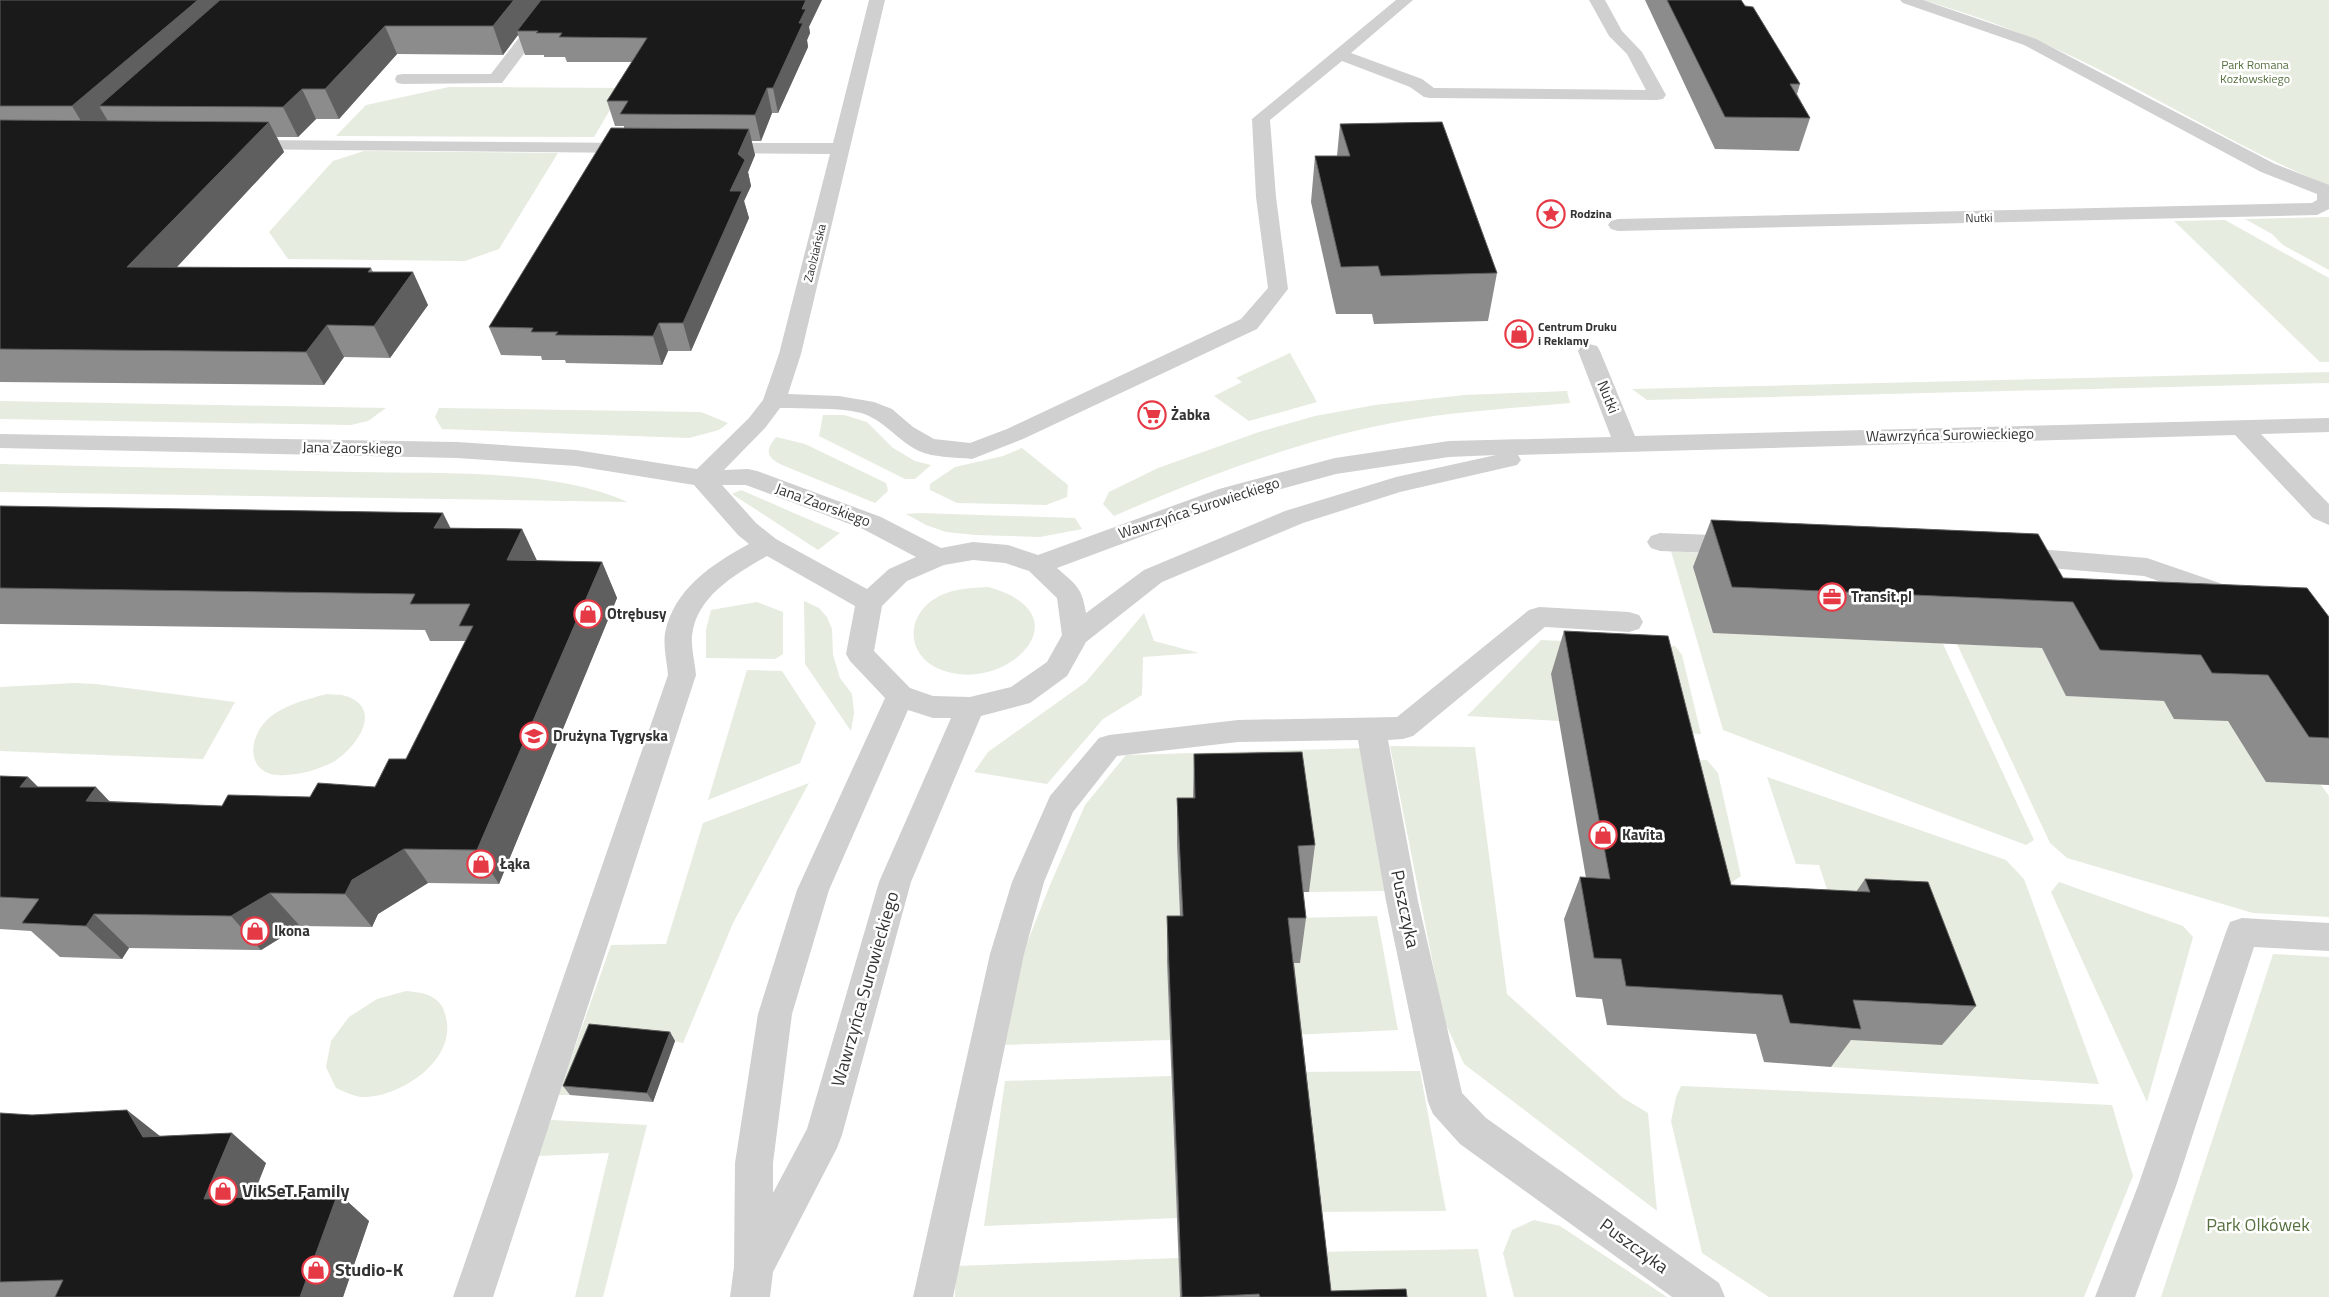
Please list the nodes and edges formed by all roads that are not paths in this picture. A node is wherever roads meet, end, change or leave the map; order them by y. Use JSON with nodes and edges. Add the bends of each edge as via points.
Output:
{"nodes":[{"id":1,"x":556,"y":0,"type":"edge"},
{"id":2,"x":877,"y":0,"type":"edge"},
{"id":3,"x":1405,"y":0,"type":"edge"},
{"id":4,"x":1597,"y":0,"type":"edge"},
{"id":5,"x":1908,"y":0,"type":"edge"},
{"id":6,"x":1339,"y":54,"type":"junction"},
{"id":7,"x":403,"y":79,"type":"dead end"},
{"id":8,"x":223,"y":145,"type":"edge"},
{"id":9,"x":656,"y":148,"type":"edge"},
{"id":10,"x":704,"y":148,"type":"edge"},
{"id":11,"x":840,"y":149,"type":"junction"},
{"id":12,"x":2328,"y":192,"type":"edge"},
{"id":13,"x":1618,"y":224,"type":"dead end"},
{"id":14,"x":1589,"y":351,"type":"dead end"},
{"id":15,"x":774,"y":401,"type":"junction"},
{"id":16,"x":2329,"y":425,"type":"edge"},
{"id":17,"x":2242,"y":428,"type":"junction"},
{"id":18,"x":0,"y":442,"type":"edge"},
{"id":19,"x":1626,"y":444,"type":"junction"},
{"id":20,"x":1572,"y":446,"type":"junction"},
{"id":21,"x":702,"y":478,"type":"junction"},
{"id":22,"x":2329,"y":517,"type":"edge"},
{"id":23,"x":1660,"y":542,"type":"dead end"},
{"id":24,"x":768,"y":545,"type":"junction"},
{"id":25,"x":1759,"y":545,"type":"edge"},
{"id":26,"x":1992,"y":555,"type":"edge"},
{"id":27,"x":938,"y":557,"type":"junction"},
{"id":28,"x":1038,"y":565,"type":"junction"},
{"id":29,"x":869,"y":602,"type":"junction"},
{"id":30,"x":2249,"y":604,"type":"edge"},
{"id":31,"x":1629,"y":622,"type":"dead end"},
{"id":32,"x":1076,"y":635,"type":"junction"},
{"id":33,"x":900,"y":696,"type":"junction"},
{"id":34,"x":970,"y":708,"type":"junction"},
{"id":35,"x":1371,"y":729,"type":"junction"},
{"id":36,"x":2329,"y":936,"type":"edge"},
{"id":37,"x":752,"y":1282,"type":"edge"},
{"id":38,"x":473,"y":1297,"type":"edge"},
{"id":39,"x":933,"y":1297,"type":"edge"},
{"id":40,"x":1705,"y":1297,"type":"edge"},
{"id":41,"x":2115,"y":1297,"type":"edge"}],
"edges":[{"from":1,"to":7,"type":"street","via":[[496,79]]},
{"from":2,"to":11,"type":"street","name":"Zaolziańska"},
{"from":3,"to":6,"type":"street"},
{"from":4,"to":6,"type":"street","via":[[1615,33],[1634,52],[1657,95],[1430,93],[1416,83]]},
{"from":5,"to":12,"type":"street","via":[[2030,42],[2268,168]]},
{"from":6,"to":15,"type":"street","via":[[1261,119],[1263,172],[1278,289],[1249,324],[972,451],[928,446],[884,414],[866,406]]},
{"from":8,"to":9,"type":"street"},
{"from":10,"to":11,"type":"street"},
{"from":11,"to":15,"type":"street","name":"Zaolziańska","via":[[790,354]]},
{"from":12,"to":13,"type":"street","name":"Nutki","via":[[2326,202],[2318,209]]},
{"from":14,"to":19,"type":"street","name":"Nutki"},
{"from":15,"to":21,"type":"street","name":"Zaolziańska"},
{"from":16,"to":17,"type":"street","name":"Wawrzyńca Surowieckiego"},
{"from":17,"to":19,"type":"street","name":"Wawrzyńca Surowieckiego"},
{"from":17,"to":22,"type":"street"},
{"from":18,"to":21,"type":"street","name":"Jana Zaorskiego","via":[[457,450],[576,458]]},
{"from":19,"to":20,"type":"street","name":"Wawrzyńca Surowieckiego"},
{"from":20,"to":28,"type":"street","name":"Wawrzyńca Surowieckiego","via":[[1449,449],[1335,466],[1228,495]]},
{"from":20,"to":32,"type":"street","name":"Wawrzyńca Surowieckiego","via":[[1396,485],[1294,517],[1153,576]]},
{"from":21,"to":24,"type":"street","via":[[747,529]]},
{"from":21,"to":27,"type":"street","name":"Jana Zaorskiego","via":[[748,477],[872,523]]},
{"from":23,"to":25,"type":"street"},
{"from":24,"to":29,"type":"street"},
{"from":24,"to":38,"type":"street","via":[[721,571],[689,602],[678,634],[682,675]]},
{"from":26,"to":30,"type":"street","via":[[2146,566]]},
{"from":27,"to":28,"type":"street","via":[[973,551],[1008,554]]},
{"from":27,"to":29,"type":"street","via":[[898,575]]},
{"from":28,"to":32,"type":"street","via":[[1070,595]]},
{"from":29,"to":33,"type":"street","via":[[860,654]]},
{"from":31,"to":35,"type":"street","via":[[1539,617],[1403,728]]},
{"from":32,"to":34,"type":"street","via":[[1057,669],[1020,695]]},
{"from":33,"to":34,"type":"street","via":[[933,707]]},
{"from":33,"to":37,"type":"street","name":"Wawrzyńca Surowieckiego","via":[[813,890],[775,1014],[754,1163]]},
{"from":34,"to":37,"type":"street","name":"Wawrzyńca Surowieckiego","via":[[895,882],[824,1135]]},
{"from":35,"to":39,"type":"street","via":[[1238,731],[1109,746],[1061,805],[1028,882],[1007,954]]},
{"from":35,"to":40,"type":"street","name":"Puszczyka","via":[[1402,901],[1446,1102],[1473,1130]]},
{"from":36,"to":41,"type":"street","via":[[2242,932],[2158,1186]]}]}
